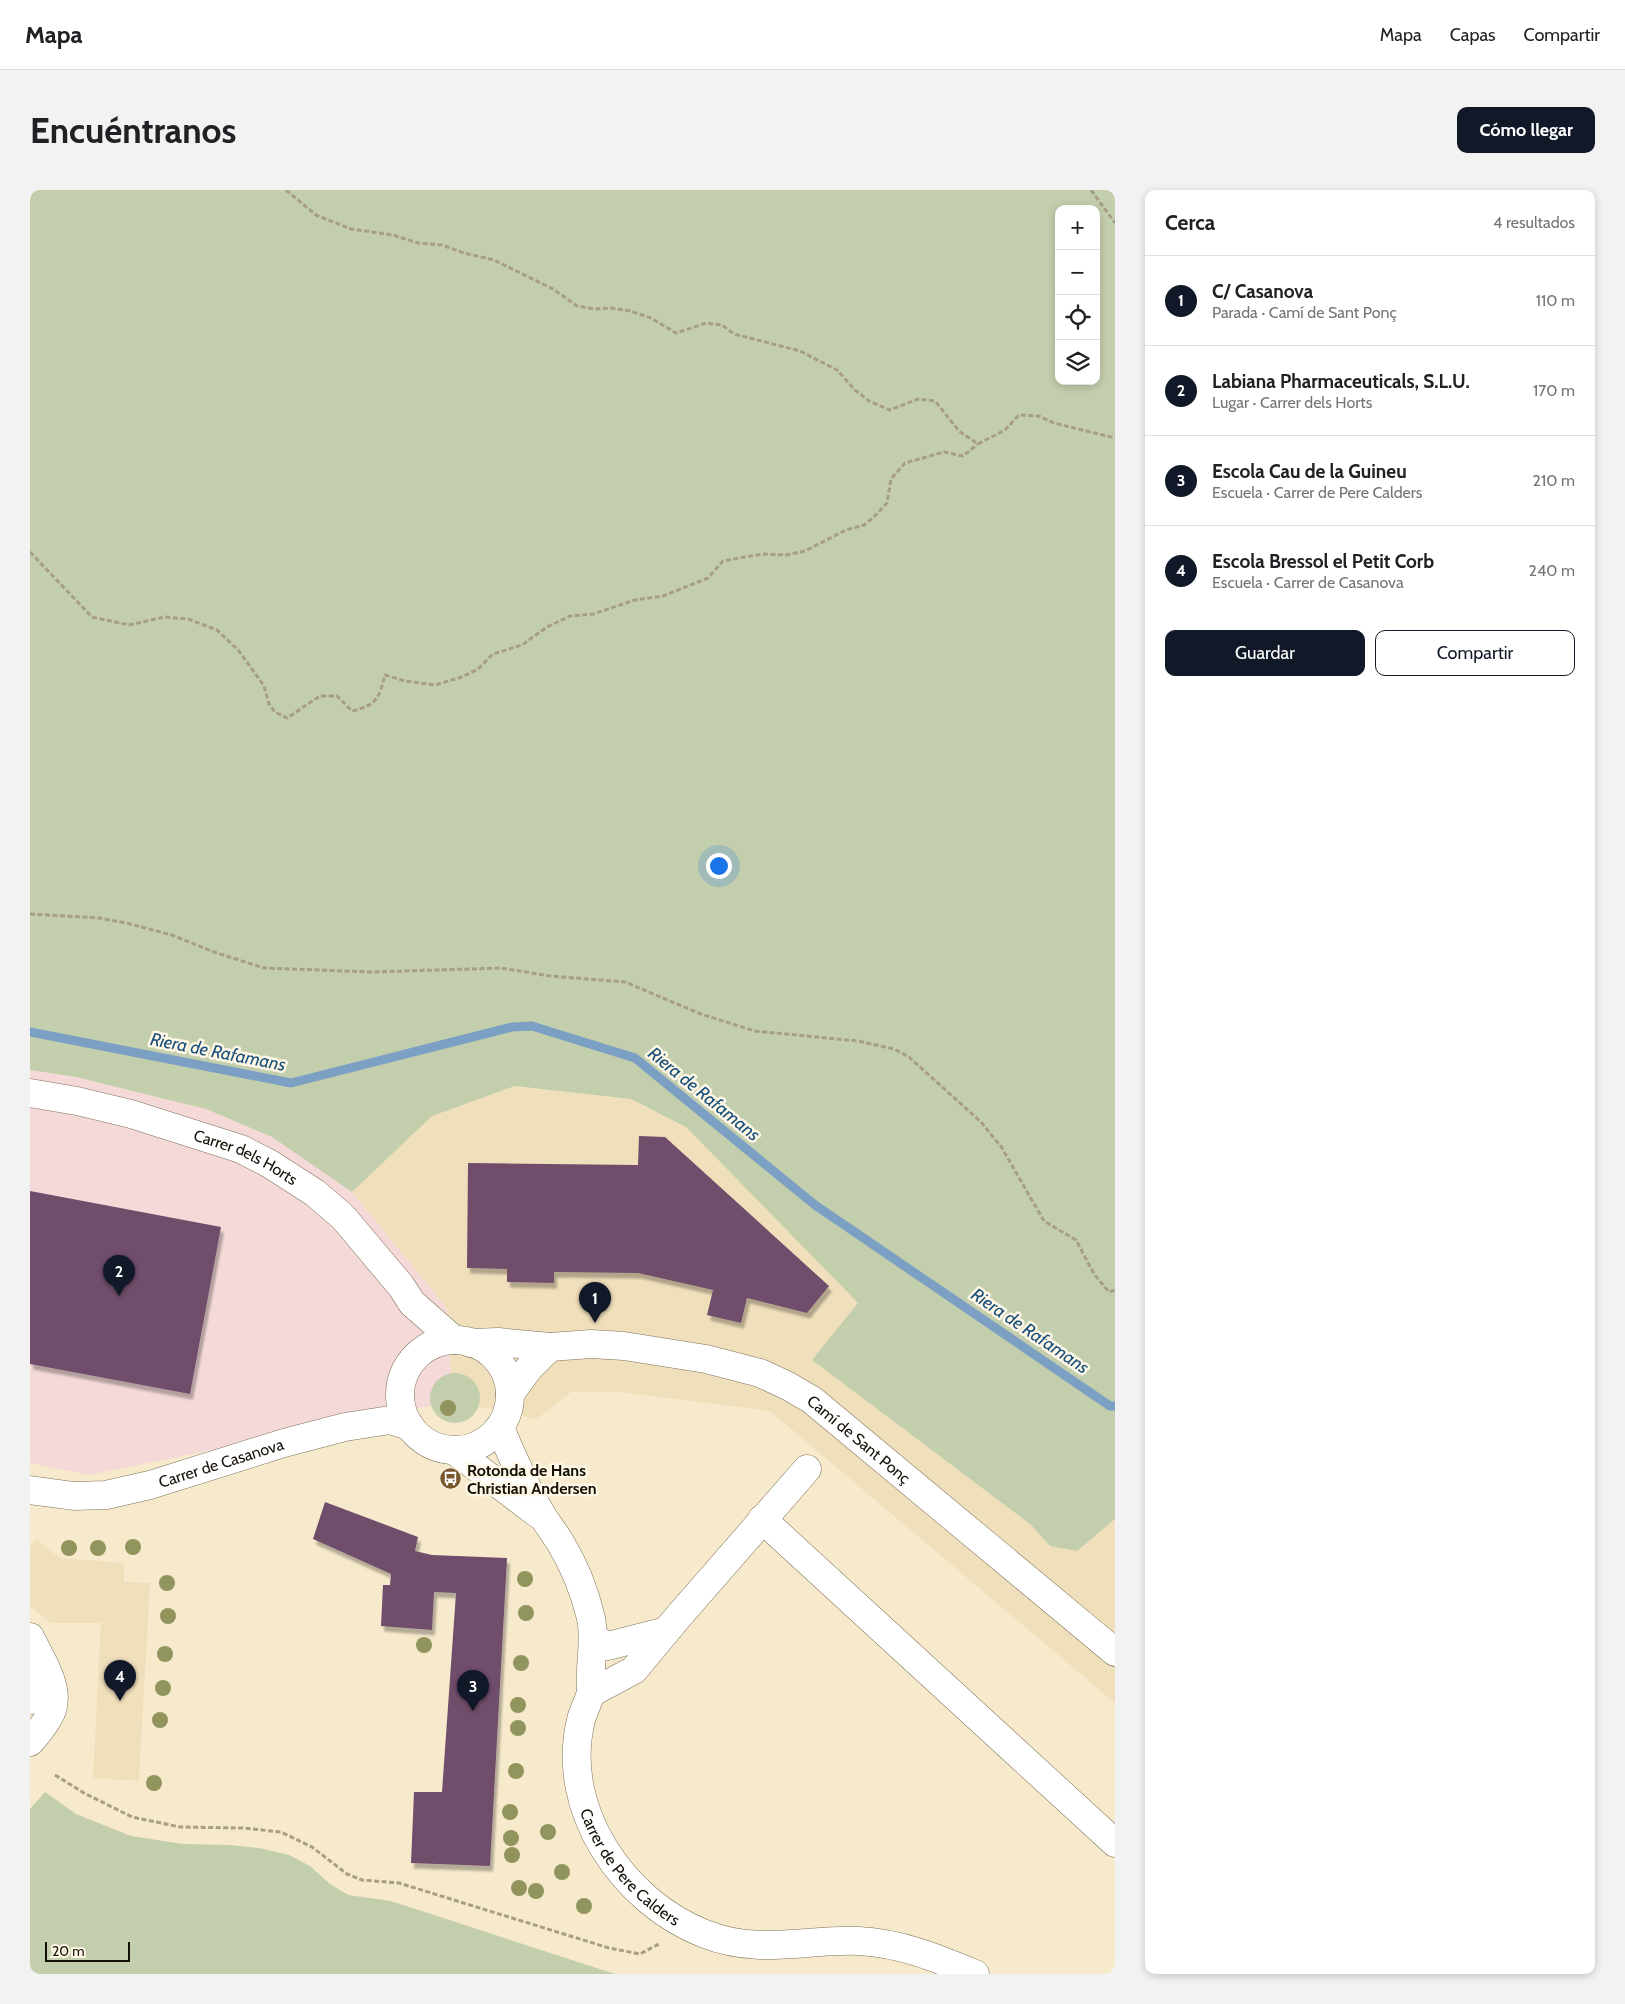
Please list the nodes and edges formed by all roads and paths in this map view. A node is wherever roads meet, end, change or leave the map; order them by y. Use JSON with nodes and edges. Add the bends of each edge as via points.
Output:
{"nodes":[{"id":1,"x":286,"y":190,"type":"edge"},
{"id":2,"x":1091,"y":190,"type":"edge"},
{"id":3,"x":1115,"y":223,"type":"edge"},
{"id":4,"x":1115,"y":438,"type":"edge"},
{"id":5,"x":978,"y":444,"type":"junction"},
{"id":6,"x":30,"y":552,"type":"edge"},
{"id":7,"x":30,"y":914,"type":"edge"},
{"id":8,"x":30,"y":1092,"type":"edge"},
{"id":9,"x":1115,"y":1290,"type":"edge"},
{"id":10,"x":412,"y":1303,"type":"junction"},
{"id":11,"x":463,"y":1342,"type":"junction"},
{"id":12,"x":550,"y":1347,"type":"junction"},
{"id":13,"x":411,"y":1362,"type":"junction"},
{"id":14,"x":510,"y":1394,"type":"junction"},
{"id":15,"x":410,"y":1426,"type":"junction"},
{"id":16,"x":500,"y":1428,"type":"junction"},
{"id":17,"x":455,"y":1451,"type":"junction"},
{"id":18,"x":807,"y":1469,"type":"dead end"},
{"id":19,"x":30,"y":1490,"type":"edge"},
{"id":20,"x":544,"y":1517,"type":"junction"},
{"id":21,"x":762,"y":1519,"type":"junction"},
{"id":22,"x":666,"y":1631,"type":"junction"},
{"id":23,"x":30,"y":1637,"type":"edge"},
{"id":24,"x":594,"y":1639,"type":"junction"},
{"id":25,"x":1115,"y":1652,"type":"edge"},
{"id":26,"x":44,"y":1665,"type":"junction"},
{"id":27,"x":591,"y":1693,"type":"junction"},
{"id":28,"x":30,"y":1700,"type":"edge"},
{"id":29,"x":30,"y":1742,"type":"edge"},
{"id":30,"x":55,"y":1775,"type":"dead end"},
{"id":31,"x":1115,"y":1843,"type":"edge"},
{"id":32,"x":690,"y":1928,"type":"junction"},
{"id":33,"x":975,"y":1974,"type":"edge"}],
"edges":[{"from":1,"to":5,"type":"path","via":[[316,215],[351,229],[442,245],[494,260],[553,289],[577,306],[630,311],[651,318],[676,333],[706,323],[722,325],[734,334],[800,351],[837,370],[855,390],[890,410],[918,399],[935,401],[959,431]]},
{"from":2,"to":3,"type":"path"},
{"from":4,"to":5,"type":"path","via":[[1054,423],[1039,416],[1019,415],[1005,430]]},
{"from":5,"to":6,"type":"path","via":[[963,456],[944,452],[905,463],[891,479],[887,503],[873,518],[805,551],[723,561],[708,578],[663,596],[635,600],[593,614],[570,616],[547,626],[522,645],[494,654],[478,669],[435,685],[385,675],[379,697],[365,708],[352,711],[337,696],[320,696],[287,718],[275,712],[264,686],[239,651],[218,630],[188,620],[164,617],[129,625],[92,617]]},
{"from":7,"to":9,"type":"path","via":[[126,923],[172,935],[264,968],[372,972],[501,968],[625,982],[701,1014],[755,1031],[858,1041],[894,1049],[909,1057],[981,1122],[1002,1148],[1044,1220],[1076,1240],[1094,1274],[1109,1292]]},
{"from":8,"to":10,"type":"street","name":"Carrer dels Horts","via":[[131,1114],[240,1149],[270,1164],[315,1193],[343,1217]]},
{"from":10,"to":11,"type":"street","name":"Carrer dels Horts"},
{"from":10,"to":13,"type":"street"},
{"from":11,"to":12,"type":"street"},
{"from":11,"to":13,"type":"street","via":[[438,1341],[423,1349]]},
{"from":11,"to":14,"type":"street","via":[[486,1350],[499,1361],[507,1377]]},
{"from":12,"to":14,"type":"street"},
{"from":12,"to":25,"type":"street","name":"Camí de Sant Ponç","via":[[591,1344],[697,1358],[760,1373],[788,1386],[820,1406]]},
{"from":13,"to":15,"type":"street","via":[[403,1377],[400,1393],[402,1410]]},
{"from":14,"to":16,"type":"street","via":[[508,1412]]},
{"from":15,"to":17,"type":"street","via":[[422,1440],[437,1448]]},
{"from":15,"to":19,"type":"street","name":"Carrer de Casanova","via":[[390,1420],[345,1427],[106,1495],[74,1496]]},
{"from":16,"to":17,"type":"street","via":[[488,1441]]},
{"from":16,"to":20,"type":"street","name":"Carrer de Pere Calders"},
{"from":17,"to":20,"type":"street","name":"Carrer de Pere Calders"},
{"from":18,"to":21,"type":"street"},
{"from":20,"to":24,"type":"street","name":"Carrer de Pere Calders","via":[[572,1563]]},
{"from":21,"to":22,"type":"street"},
{"from":21,"to":31,"type":"street"},
{"from":22,"to":24,"type":"street","via":[[608,1646]]},
{"from":22,"to":27,"type":"street","via":[[634,1670]]},
{"from":23,"to":26,"type":"street"},
{"from":24,"to":27,"type":"street","name":"Carrer de Pere Calders"},
{"from":26,"to":28,"type":"street","via":[[42,1687]]},
{"from":26,"to":29,"type":"street","via":[[52,1683],[52,1710]]},
{"from":27,"to":32,"type":"street","name":"Carrer de Pere Calders","via":[[580,1720],[577,1759],[584,1808],[613,1862],[629,1882],[657,1907]]},
{"from":30,"to":32,"type":"path","via":[[132,1817],[180,1827],[281,1832],[312,1847],[347,1874],[362,1880],[399,1883],[609,1948],[640,1954]]},
{"from":32,"to":33,"type":"street","name":"Carrer de Pere Calders","via":[[724,1940],[764,1946],[840,1942],[879,1944],[913,1950]]}]}
